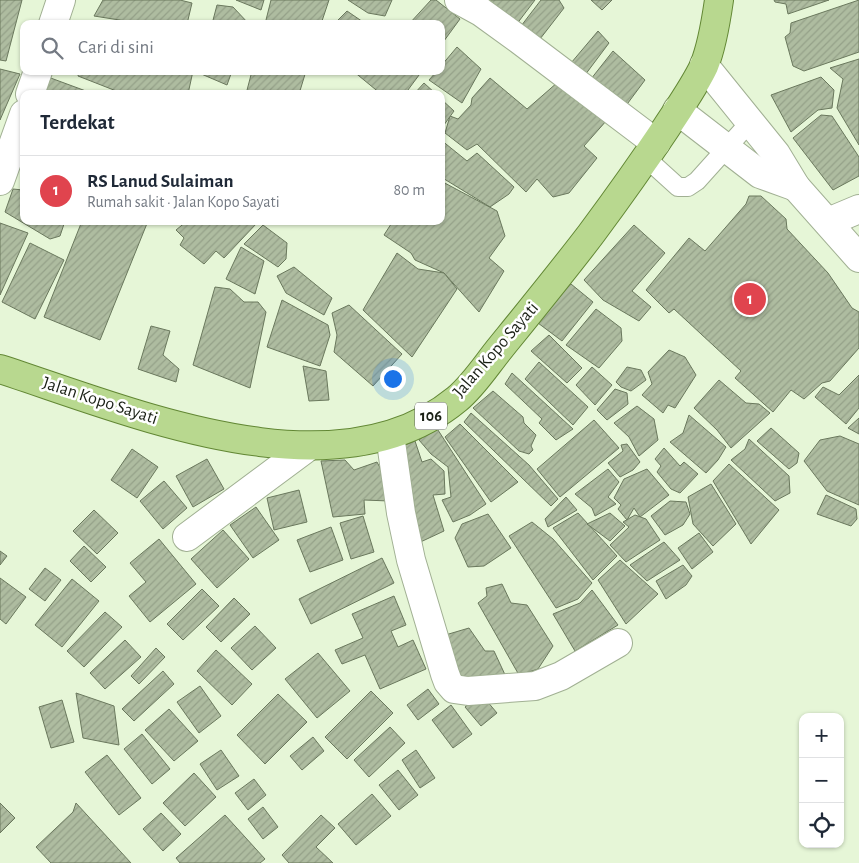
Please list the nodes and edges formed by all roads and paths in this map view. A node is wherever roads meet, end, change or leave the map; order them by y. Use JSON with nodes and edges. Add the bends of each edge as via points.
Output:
{"nodes":[{"id":1,"x":61,"y":0,"type":"edge"},
{"id":2,"x":459,"y":0,"type":"edge"},
{"id":3,"x":719,"y":0,"type":"edge"},
{"id":4,"x":54,"y":20,"type":"edge"},
{"id":5,"x":704,"y":65,"type":"junction"},
{"id":6,"x":37,"y":75,"type":"edge"},
{"id":7,"x":31,"y":90,"type":"edge"},
{"id":8,"x":678,"y":110,"type":"junction"},
{"id":9,"x":750,"y":122,"type":"junction"},
{"id":10,"x":19,"y":147,"type":"edge"},
{"id":11,"x":726,"y":150,"type":"junction"},
{"id":12,"x":651,"y":151,"type":"junction"},
{"id":13,"x":0,"y":181,"type":"edge"},
{"id":14,"x":796,"y":187,"type":"junction"},
{"id":15,"x":859,"y":209,"type":"edge"},
{"id":16,"x":828,"y":222,"type":"junction"},
{"id":17,"x":859,"y":258,"type":"edge"},
{"id":18,"x":0,"y":369,"type":"edge"},
{"id":19,"x":390,"y":435,"type":"junction"},
{"id":20,"x":308,"y":447,"type":"junction"},
{"id":21,"x":187,"y":537,"type":"dead end"},
{"id":22,"x":618,"y":643,"type":"dead end"}],
"edges":[{"from":1,"to":4,"type":"street"},
{"from":2,"to":12,"type":"street","via":[[521,41]]},
{"from":3,"to":5,"type":"main road","name":"Jalan Kopo Sayati","number":"106"},
{"from":5,"to":8,"type":"main road","name":"Jalan Kopo Sayati","number":"106"},
{"from":5,"to":9,"type":"street"},
{"from":6,"to":7,"type":"street"},
{"from":8,"to":11,"type":"street"},
{"from":8,"to":12,"type":"main road","name":"Jalan Kopo Sayati","number":"106"},
{"from":9,"to":11,"type":"lane"},
{"from":9,"to":14,"type":"street","via":[[776,154]]},
{"from":10,"to":13,"type":"street"},
{"from":11,"to":12,"type":"lane","via":[[688,188],[678,187]]},
{"from":11,"to":14,"type":"street","via":[[760,174]]},
{"from":12,"to":19,"type":"main road","name":"Jalan Kopo Sayati","number":"106","via":[[555,281],[458,398],[431,416]]},
{"from":14,"to":16,"type":"street"},
{"from":15,"to":16,"type":"street"},
{"from":16,"to":17,"type":"street"},
{"from":18,"to":20,"type":"main road","name":"Jalan Kopo Sayati","number":"106","via":[[195,430]]},
{"from":19,"to":20,"type":"main road","name":"Jalan Kopo Sayati","number":"106","via":[[345,445]]},
{"from":19,"to":22,"type":"street","via":[[411,560],[445,674],[454,689],[468,691],[535,686],[561,676]]},
{"from":20,"to":21,"type":"street"}]}
